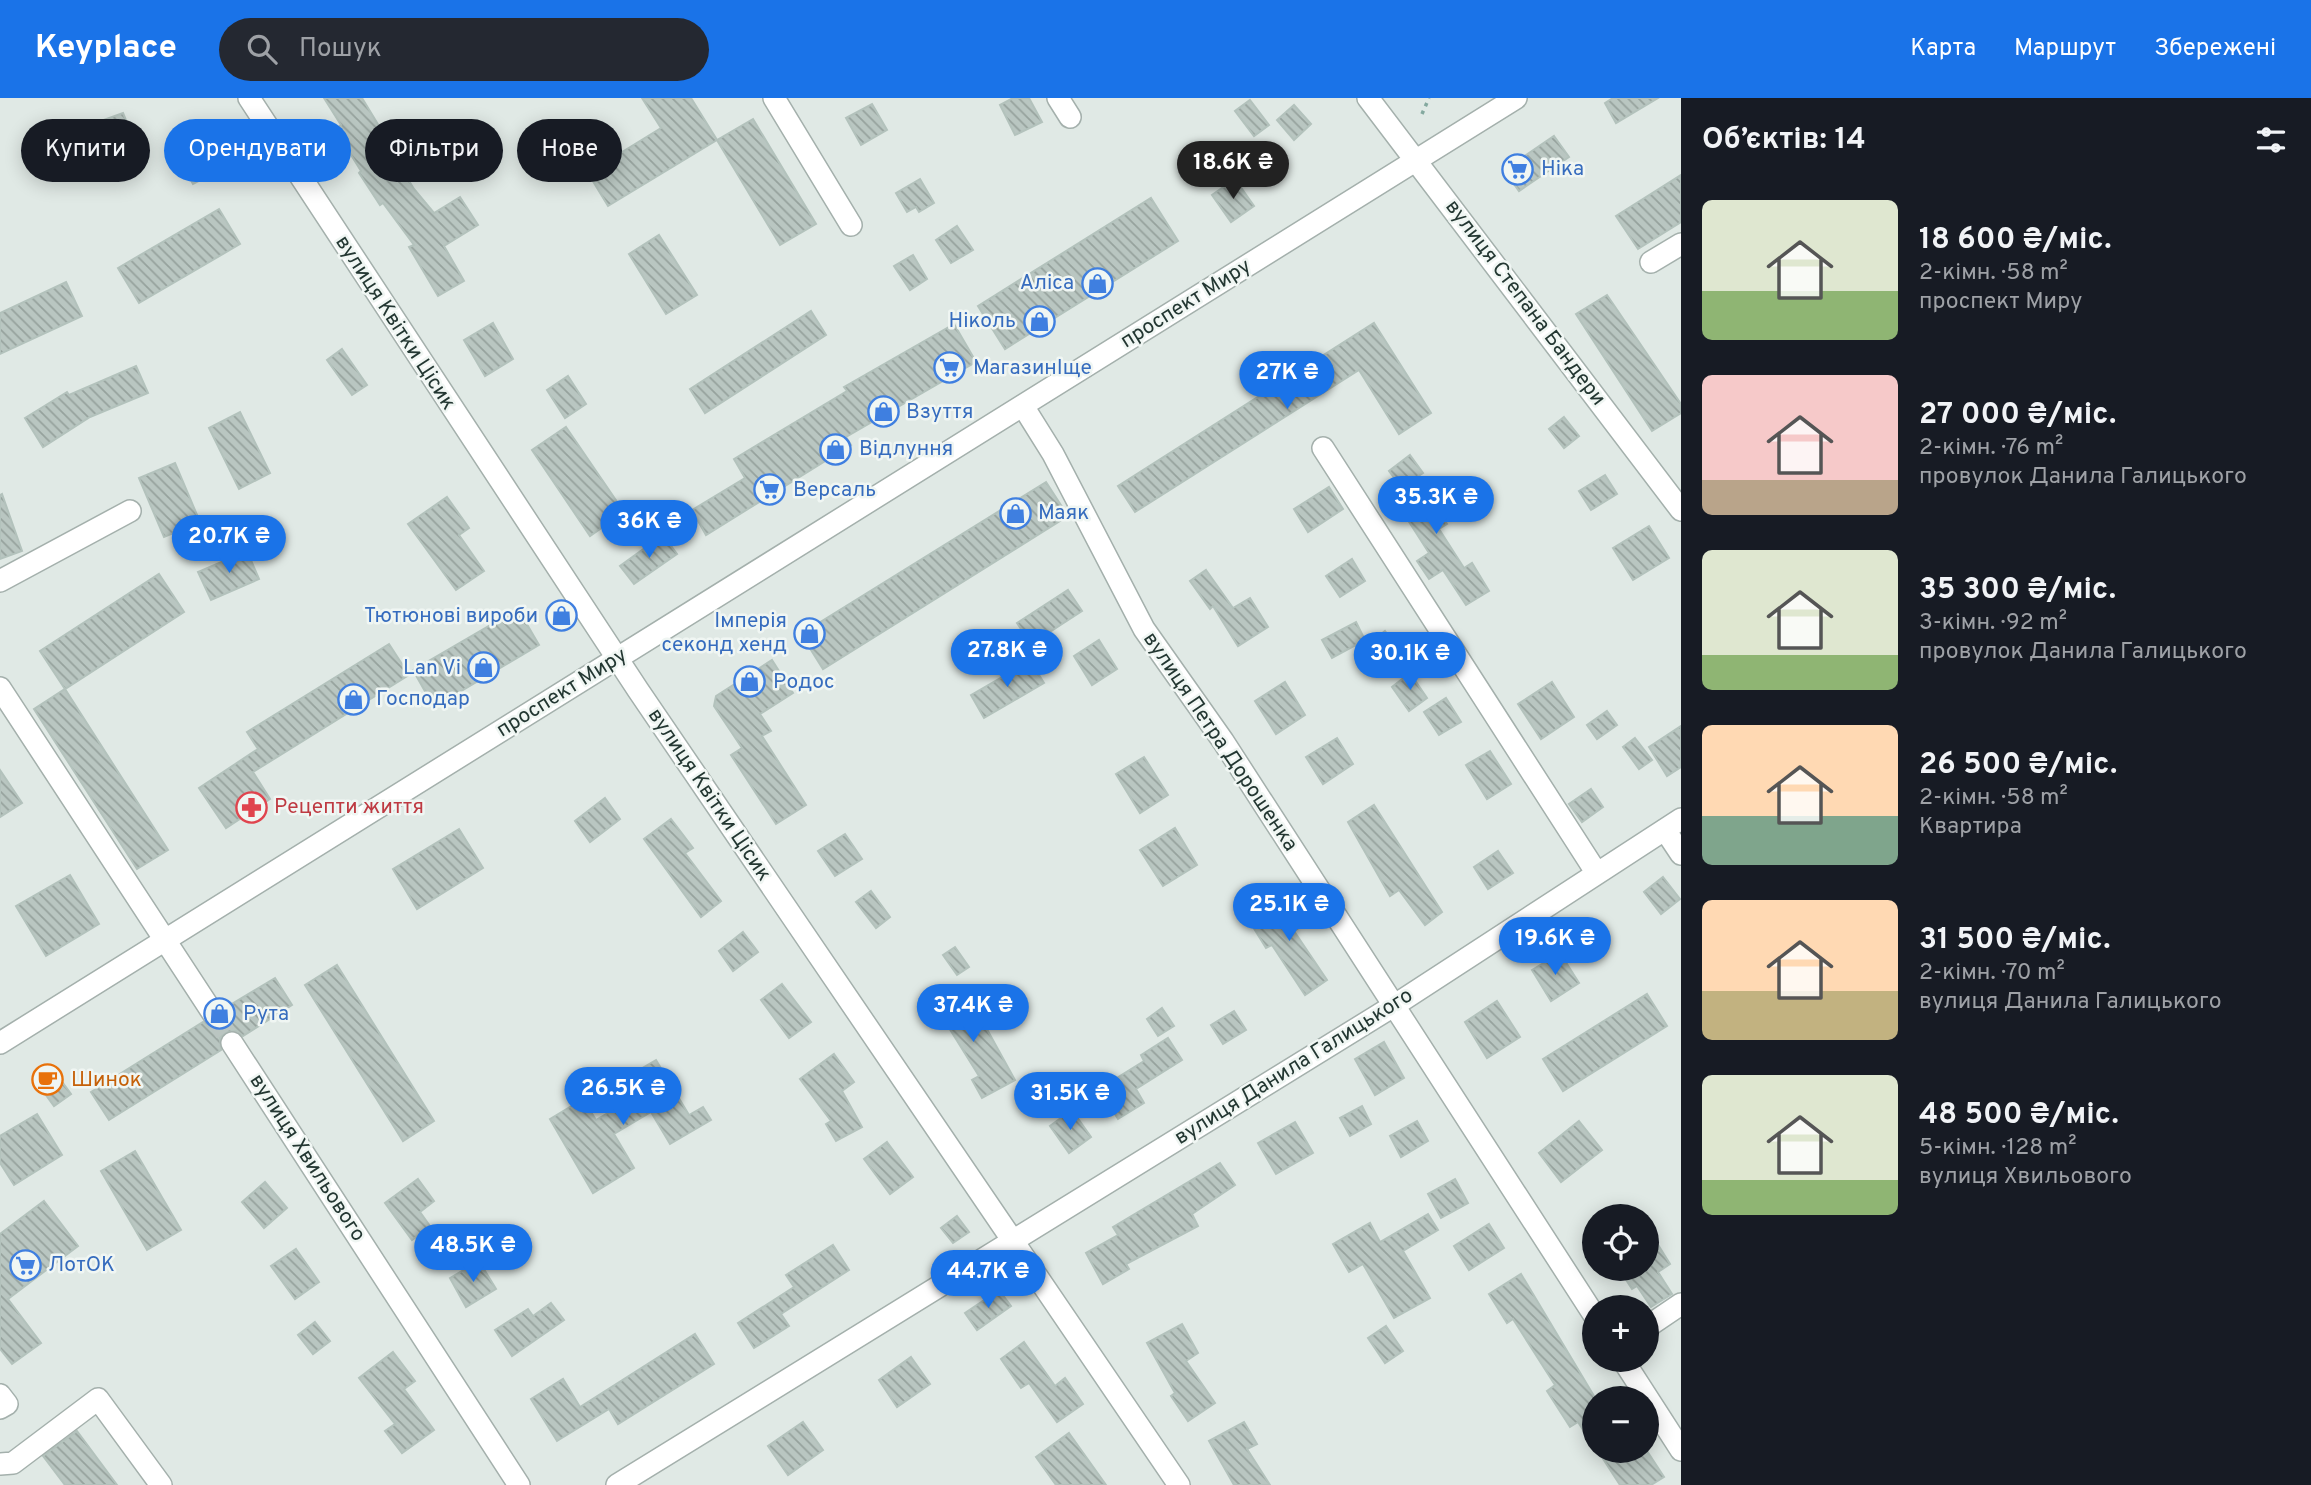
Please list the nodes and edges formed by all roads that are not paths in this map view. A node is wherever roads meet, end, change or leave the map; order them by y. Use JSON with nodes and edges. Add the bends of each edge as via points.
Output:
{"nodes":[{"id":1,"x":249,"y":98,"type":"edge"},
{"id":2,"x":774,"y":98,"type":"edge"},
{"id":3,"x":1058,"y":98,"type":"edge"},
{"id":4,"x":1368,"y":98,"type":"edge"},
{"id":5,"x":1516,"y":98,"type":"edge"},
{"id":6,"x":1070,"y":117,"type":"dead end"},
{"id":7,"x":1416,"y":159,"type":"junction"},
{"id":8,"x":851,"y":225,"type":"dead end"},
{"id":9,"x":1681,"y":244,"type":"edge"},
{"id":10,"x":1651,"y":262,"type":"dead end"},
{"id":11,"x":1023,"y":406,"type":"junction"},
{"id":12,"x":1323,"y":448,"type":"dead end"},
{"id":13,"x":130,"y":510,"type":"dead end"},
{"id":14,"x":1681,"y":510,"type":"edge"},
{"id":15,"x":0,"y":581,"type":"edge"},
{"id":16,"x":617,"y":659,"type":"junction"},
{"id":17,"x":0,"y":688,"type":"edge"},
{"id":18,"x":1673,"y":825,"type":"edge"},
{"id":19,"x":1681,"y":854,"type":"edge"},
{"id":20,"x":1596,"y":872,"type":"junction"},
{"id":21,"x":165,"y":941,"type":"junction"},
{"id":22,"x":1395,"y":1005,"type":"junction"},
{"id":23,"x":214,"y":1015,"type":"tunnel mouth"},
{"id":24,"x":0,"y":1042,"type":"edge"},
{"id":25,"x":232,"y":1043,"type":"tunnel mouth"},
{"id":26,"x":1012,"y":1242,"type":"junction"},
{"id":27,"x":1582,"y":1296,"type":"edge"},
{"id":28,"x":1681,"y":1304,"type":"edge"},
{"id":29,"x":1659,"y":1319,"type":"edge"},
{"id":30,"x":1631,"y":1372,"type":"edge"},
{"id":31,"x":0,"y":1395,"type":"edge"},
{"id":32,"x":0,"y":1408,"type":"edge"},
{"id":33,"x":1681,"y":1450,"type":"edge"},
{"id":34,"x":0,"y":1464,"type":"edge"},
{"id":35,"x":161,"y":1485,"type":"edge"},
{"id":36,"x":519,"y":1485,"type":"edge"},
{"id":37,"x":617,"y":1485,"type":"edge"},
{"id":38,"x":1180,"y":1485,"type":"edge"}],
"edges":[{"from":1,"to":16,"type":"street","name":"вулиця Квітки Цісик"},
{"from":2,"to":8,"type":"street"},
{"from":3,"to":6,"type":"street"},
{"from":4,"to":7,"type":"street","name":"вулиця Степана Бандери"},
{"from":5,"to":7,"type":"street","name":"проспект Миру"},
{"from":7,"to":11,"type":"street","name":"проспект Миру"},
{"from":7,"to":14,"type":"street","name":"вулиця Степана Бандери"},
{"from":9,"to":10,"type":"street"},
{"from":11,"to":16,"type":"street","name":"проспект Миру"},
{"from":11,"to":22,"type":"street","name":"вулиця Петра Дорошенка","via":[[1054,454],[1144,629],[1223,741]]},
{"from":12,"to":20,"type":"street"},
{"from":13,"to":15,"type":"street"},
{"from":16,"to":21,"type":"street","name":"проспект Миру"},
{"from":16,"to":26,"type":"street","name":"вулиця Квітки Цісик"},
{"from":17,"to":21,"type":"street"},
{"from":18,"to":19,"type":"street"},
{"from":18,"to":20,"type":"street","name":"вулиця Данила Галицького"},
{"from":20,"to":22,"type":"street","name":"вулиця Данила Галицького"},
{"from":21,"to":23,"type":"street"},
{"from":21,"to":24,"type":"street","name":"проспект Миру"},
{"from":22,"to":26,"type":"street","name":"вулиця Данила Галицького"},
{"from":22,"to":27,"type":"street","name":"вулиця Петра Дорошенка"},
{"from":25,"to":36,"type":"street","name":"вулиця Хвильового"},
{"from":26,"to":37,"type":"street","name":"вулиця Данила Галицького"},
{"from":26,"to":38,"type":"street","name":"вулиця Квітки Цісик"},
{"from":28,"to":29,"type":"street"},
{"from":30,"to":33,"type":"street"},
{"from":31,"to":32,"type":"street","via":[[7,1404]]},
{"from":34,"to":35,"type":"street","via":[[13,1463],[98,1399]]}]}
